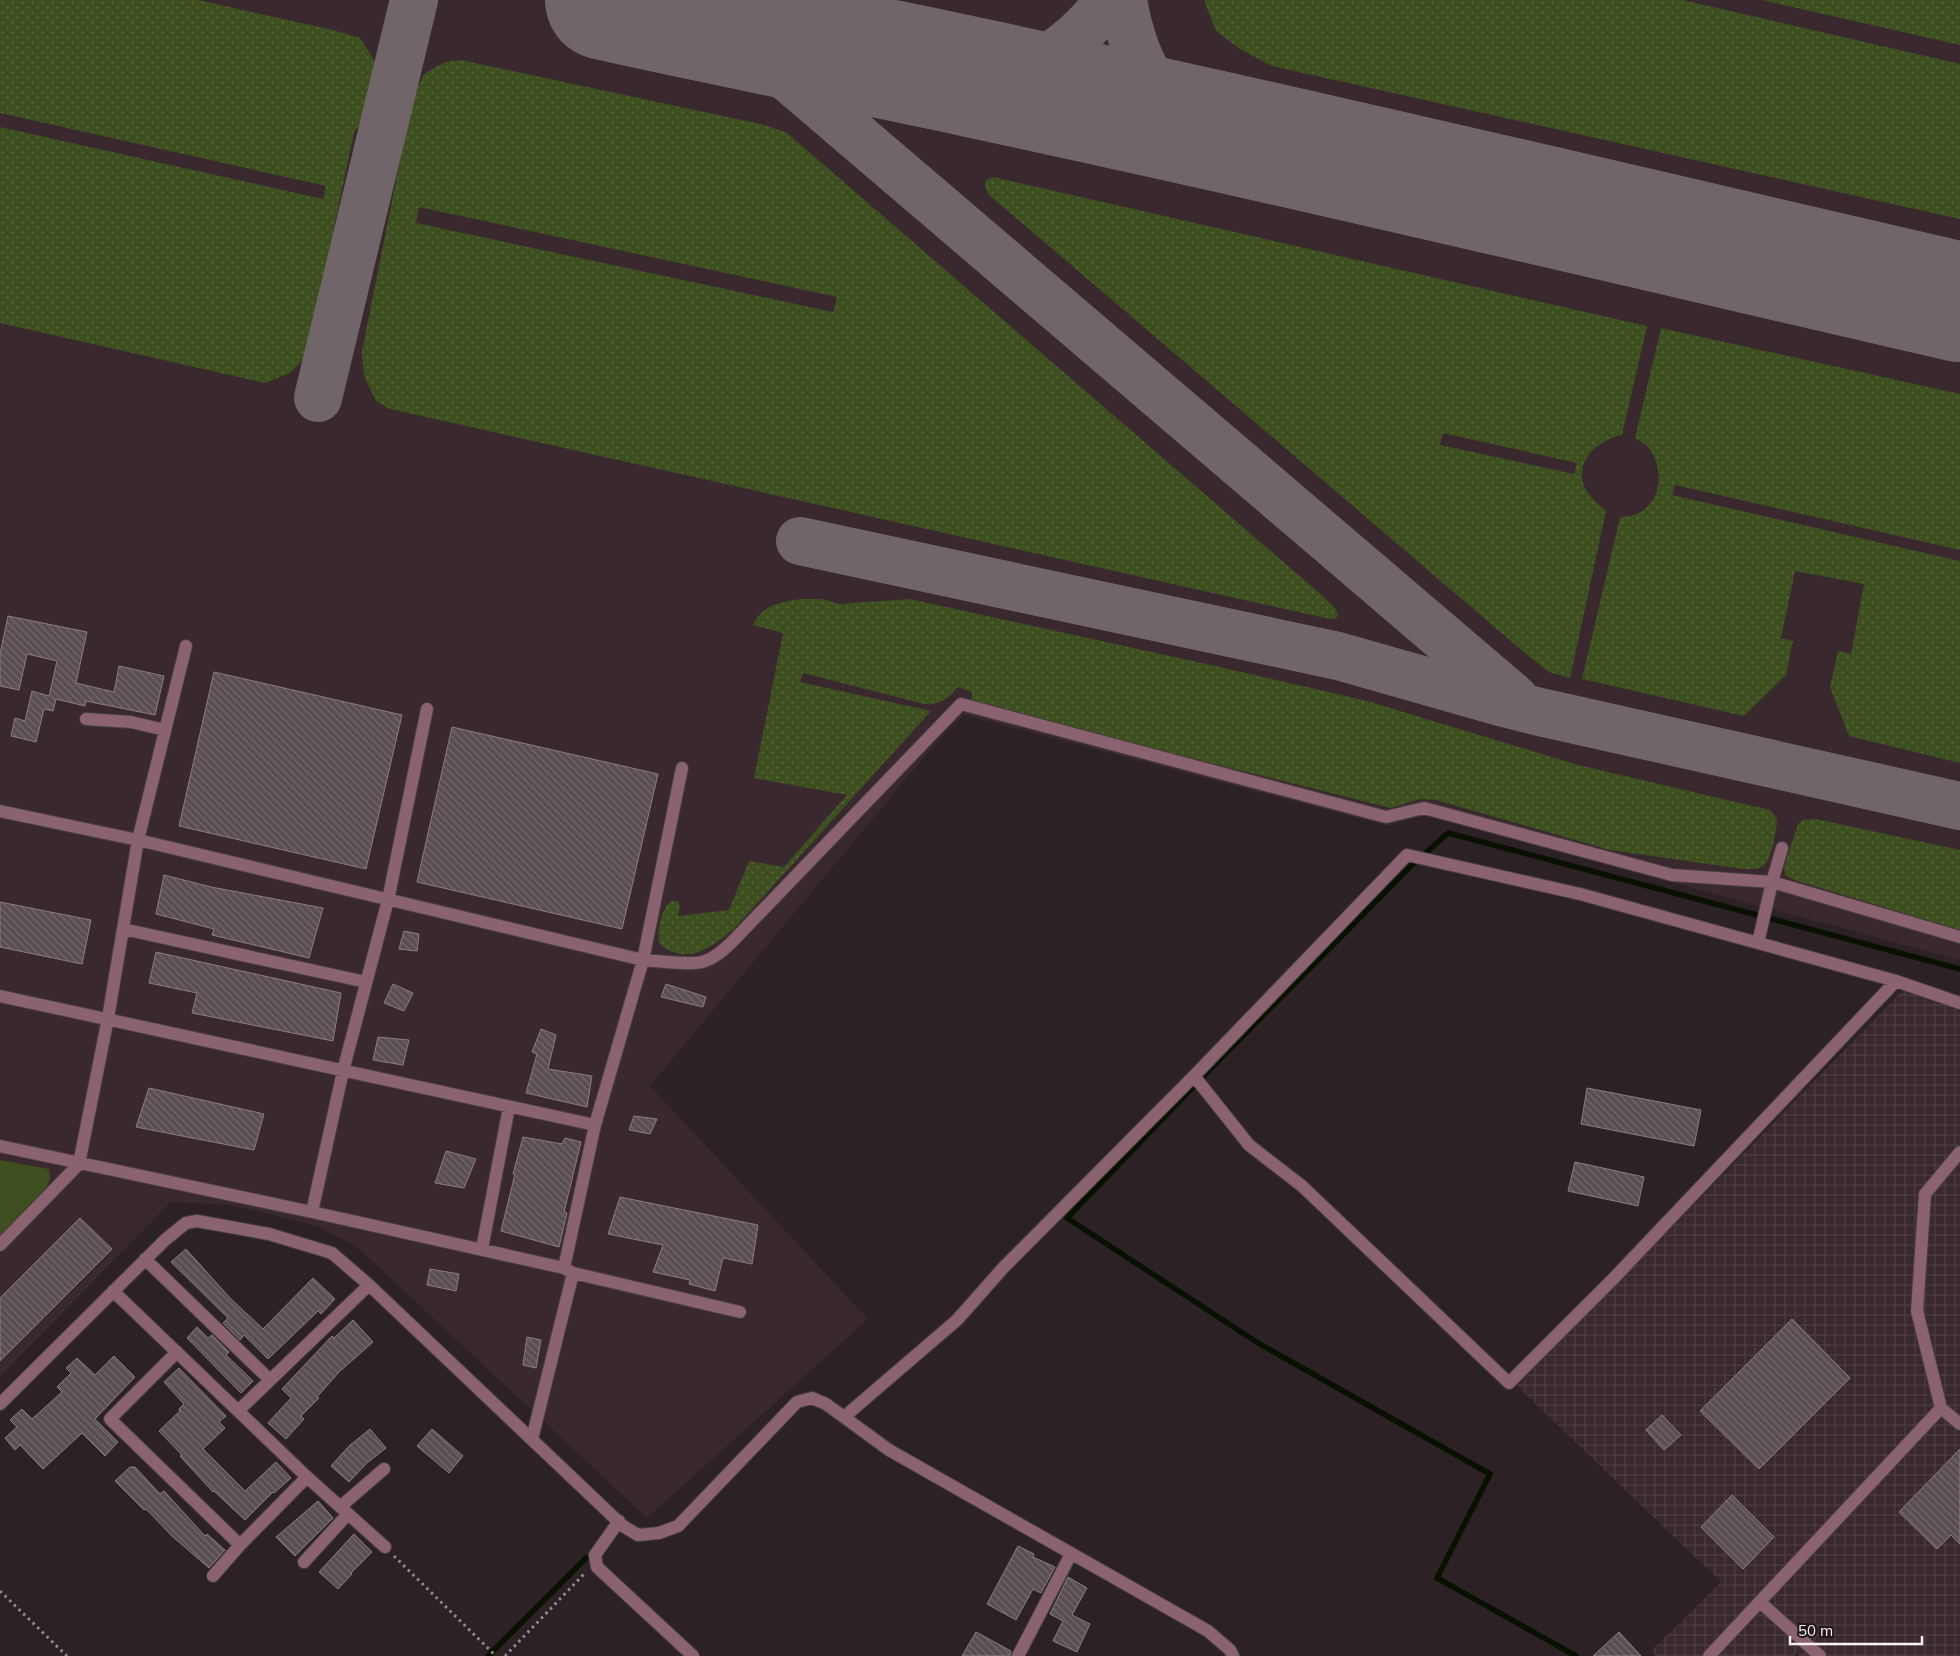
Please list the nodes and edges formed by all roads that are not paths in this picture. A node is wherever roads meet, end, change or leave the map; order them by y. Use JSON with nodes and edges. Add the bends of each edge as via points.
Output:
{"nodes":[{"id":1,"x":186,"y":646,"type":"dead end"},
{"id":2,"x":427,"y":709,"type":"dead end"},
{"id":3,"x":86,"y":719,"type":"dead end"},
{"id":4,"x":165,"y":730,"type":"junction"},
{"id":5,"x":682,"y":768,"type":"dead end"},
{"id":6,"x":0,"y":811,"type":"edge"},
{"id":7,"x":138,"y":840,"type":"junction"},
{"id":8,"x":1782,"y":848,"type":"dead end"},
{"id":9,"x":1772,"y":882,"type":"junction"},
{"id":10,"x":388,"y":900,"type":"junction"},
{"id":11,"x":123,"y":929,"type":"junction"},
{"id":12,"x":1960,"y":937,"type":"edge"},
{"id":13,"x":1758,"y":943,"type":"junction"},
{"id":14,"x":643,"y":960,"type":"junction"},
{"id":15,"x":1896,"y":981,"type":"junction"},
{"id":16,"x":366,"y":982,"type":"junction"},
{"id":17,"x":0,"y":996,"type":"edge"},
{"id":18,"x":1960,"y":1003,"type":"edge"},
{"id":19,"x":108,"y":1018,"type":"junction"},
{"id":20,"x":343,"y":1071,"type":"junction"},
{"id":21,"x":1194,"y":1076,"type":"junction"},
{"id":22,"x":510,"y":1107,"type":"junction"},
{"id":23,"x":595,"y":1125,"type":"junction"},
{"id":24,"x":0,"y":1146,"type":"edge"},
{"id":25,"x":1960,"y":1152,"type":"edge"},
{"id":26,"x":79,"y":1164,"type":"junction"},
{"id":27,"x":312,"y":1212,"type":"junction"},
{"id":28,"x":0,"y":1245,"type":"edge"},
{"id":29,"x":482,"y":1250,"type":"junction"},
{"id":30,"x":145,"y":1260,"type":"junction"},
{"id":31,"x":569,"y":1270,"type":"junction"},
{"id":32,"x":368,"y":1285,"type":"junction"},
{"id":33,"x":114,"y":1291,"type":"junction"},
{"id":34,"x":740,"y":1312,"type":"dead end"},
{"id":35,"x":177,"y":1352,"type":"junction"},
{"id":36,"x":270,"y":1380,"type":"junction"},
{"id":37,"x":0,"y":1404,"type":"edge"},
{"id":38,"x":1941,"y":1408,"type":"junction"},
{"id":39,"x":238,"y":1411,"type":"junction"},
{"id":40,"x":844,"y":1417,"type":"junction"},
{"id":41,"x":1960,"y":1424,"type":"edge"},
{"id":42,"x":532,"y":1439,"type":"junction"},
{"id":43,"x":384,"y":1469,"type":"dead end"},
{"id":44,"x":307,"y":1477,"type":"junction"},
{"id":45,"x":344,"y":1510,"type":"junction"},
{"id":46,"x":618,"y":1521,"type":"junction"},
{"id":47,"x":240,"y":1545,"type":"junction"},
{"id":48,"x":384,"y":1547,"type":"road end"},
{"id":49,"x":1071,"y":1554,"type":"junction"},
{"id":50,"x":304,"y":1562,"type":"dead end"},
{"id":51,"x":213,"y":1576,"type":"dead end"},
{"id":52,"x":1760,"y":1602,"type":"junction"},
{"id":53,"x":693,"y":1656,"type":"edge"},
{"id":54,"x":1018,"y":1656,"type":"edge"},
{"id":55,"x":1233,"y":1656,"type":"edge"},
{"id":56,"x":1709,"y":1656,"type":"edge"},
{"id":57,"x":1820,"y":1656,"type":"edge"}],
"edges":[{"from":1,"to":4,"type":"street"},
{"from":2,"to":10,"type":"street"},
{"from":3,"to":4,"type":"street","via":[[131,722]]},
{"from":4,"to":7,"type":"street"},
{"from":5,"to":14,"type":"street"},
{"from":6,"to":7,"type":"street"},
{"from":7,"to":10,"type":"street"},
{"from":7,"to":11,"type":"street"},
{"from":8,"to":9,"type":"street"},
{"from":9,"to":12,"type":"street"},
{"from":9,"to":13,"type":"street"},
{"from":9,"to":14,"type":"street","via":[[1672,875],[1424,808],[1386,817],[960,704],[719,954],[704,962]]},
{"from":10,"to":14,"type":"street"},
{"from":10,"to":16,"type":"street"},
{"from":11,"to":16,"type":"street"},
{"from":11,"to":19,"type":"street"},
{"from":13,"to":15,"type":"street"},
{"from":13,"to":21,"type":"street","via":[[1580,894],[1407,855]]},
{"from":14,"to":23,"type":"street"},
{"from":15,"to":18,"type":"street"},
{"from":15,"to":21,"type":"street","via":[[1613,1279],[1509,1383],[1302,1186],[1249,1145]]},
{"from":16,"to":20,"type":"street"},
{"from":17,"to":19,"type":"street"},
{"from":19,"to":20,"type":"street"},
{"from":19,"to":26,"type":"street"},
{"from":20,"to":22,"type":"street"},
{"from":20,"to":27,"type":"street"},
{"from":21,"to":40,"type":"street","via":[[1003,1268],[957,1320]]},
{"from":22,"to":23,"type":"street"},
{"from":22,"to":29,"type":"street"},
{"from":23,"to":31,"type":"street"},
{"from":24,"to":26,"type":"street"},
{"from":25,"to":38,"type":"street","via":[[1925,1194],[1917,1311]]},
{"from":26,"to":27,"type":"street"},
{"from":26,"to":28,"type":"street"},
{"from":27,"to":29,"type":"street"},
{"from":29,"to":31,"type":"street"},
{"from":30,"to":32,"type":"street","via":[[186,1223],[197,1220],[269,1234],[332,1253]]},
{"from":30,"to":33,"type":"street"},
{"from":30,"to":36,"type":"street"},
{"from":31,"to":34,"type":"street"},
{"from":31,"to":42,"type":"street"},
{"from":32,"to":36,"type":"street"},
{"from":32,"to":42,"type":"street"},
{"from":33,"to":35,"type":"street"},
{"from":33,"to":37,"type":"street"},
{"from":35,"to":39,"type":"street"},
{"from":35,"to":47,"type":"street","via":[[110,1419]]},
{"from":36,"to":39,"type":"street"},
{"from":38,"to":41,"type":"street"},
{"from":38,"to":52,"type":"street"},
{"from":39,"to":44,"type":"street"},
{"from":40,"to":46,"type":"street","via":[[812,1398],[797,1402],[678,1526],[659,1534],[638,1535]]},
{"from":40,"to":49,"type":"street","via":[[889,1450]]},
{"from":42,"to":46,"type":"street"},
{"from":43,"to":45,"type":"street"},
{"from":44,"to":45,"type":"street"},
{"from":44,"to":47,"type":"street"},
{"from":45,"to":48,"type":"street"},
{"from":45,"to":50,"type":"street"},
{"from":46,"to":53,"type":"street","via":[[595,1555],[597,1567]]},
{"from":47,"to":51,"type":"street"},
{"from":49,"to":54,"type":"street"},
{"from":49,"to":55,"type":"street","via":[[1208,1631]]},
{"from":52,"to":56,"type":"street"},
{"from":52,"to":57,"type":"street"}]}
